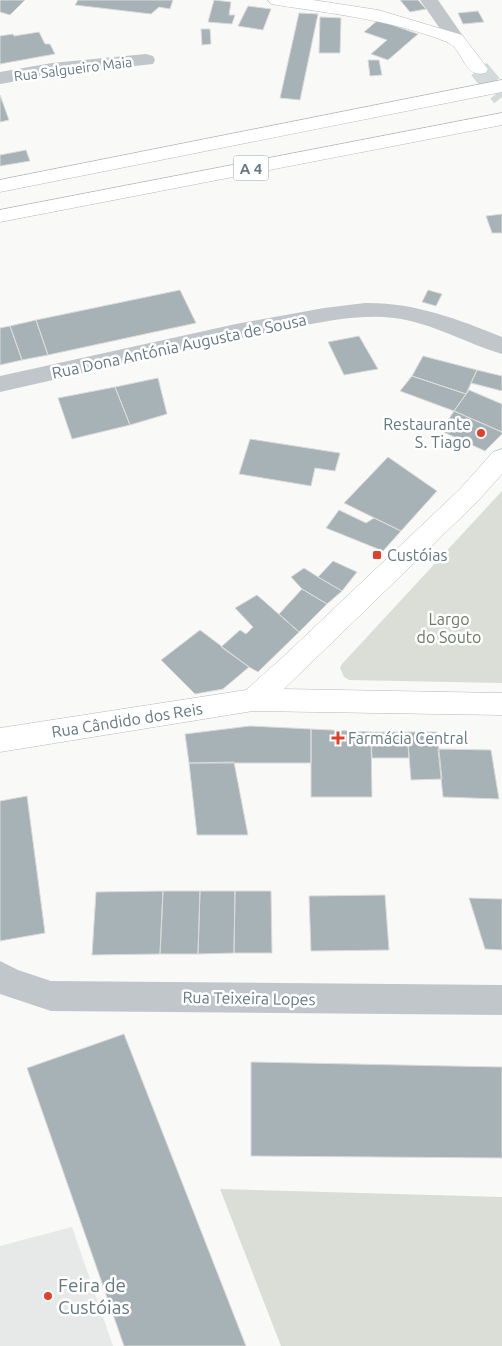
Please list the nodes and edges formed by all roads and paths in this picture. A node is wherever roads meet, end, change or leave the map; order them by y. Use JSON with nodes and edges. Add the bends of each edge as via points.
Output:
{"nodes":[{"id":1,"x":277,"y":0,"type":"edge"},
{"id":2,"x":429,"y":0,"type":"edge"},
{"id":3,"x":456,"y":39,"type":"junction"},
{"id":4,"x":146,"y":60,"type":"dead end"},
{"id":5,"x":479,"y":69,"type":"tunnel mouth"},
{"id":6,"x":0,"y":78,"type":"edge"},
{"id":7,"x":502,"y":78,"type":"edge"},
{"id":8,"x":502,"y":86,"type":"edge"},
{"id":9,"x":473,"y":92,"type":"junction"},
{"id":10,"x":502,"y":119,"type":"edge"},
{"id":11,"x":502,"y":130,"type":"edge"},
{"id":12,"x":373,"y":144,"type":"junction"},
{"id":13,"x":0,"y":186,"type":"edge"},
{"id":14,"x":0,"y":216,"type":"edge"},
{"id":15,"x":502,"y":346,"type":"edge"},
{"id":16,"x":0,"y":384,"type":"edge"},
{"id":17,"x":502,"y":458,"type":"edge"},
{"id":18,"x":294,"y":664,"type":"junction"},
{"id":19,"x":253,"y":700,"type":"junction"},
{"id":20,"x":322,"y":702,"type":"junction"},
{"id":21,"x":502,"y":704,"type":"edge"},
{"id":22,"x":0,"y":740,"type":"edge"},
{"id":23,"x":0,"y":976,"type":"edge"},
{"id":24,"x":502,"y":1000,"type":"edge"}],
"edges":[{"from":1,"to":3,"type":"main road","via":[[378,16]]},
{"from":2,"to":3,"type":"street"},
{"from":3,"to":5,"type":"main road"},
{"from":4,"to":6,"type":"street","name":"Rua Salgueiro Maia","via":[[52,69]]},
{"from":7,"to":9,"type":"main road"},
{"from":8,"to":9,"type":"main road","number":"A 4"},
{"from":9,"to":13,"type":"main road","number":"A 4"},
{"from":10,"to":12,"type":"main road","number":"A 4"},
{"from":11,"to":12,"type":"main road"},
{"from":12,"to":14,"type":"main road","number":"A 4"},
{"from":15,"to":16,"type":"street","name":"Rua Dona Antónia Augusta de Sousa","via":[[420,316],[380,310],[322,315],[216,334]]},
{"from":17,"to":18,"type":"main road","via":[[469,495]]},
{"from":18,"to":19,"type":"main road"},
{"from":18,"to":20,"type":"main road","via":[[294,681],[310,697]]},
{"from":19,"to":20,"type":"main road"},
{"from":19,"to":22,"type":"main road","name":"Rua Cândido dos Reis"},
{"from":20,"to":21,"type":"main road"},
{"from":23,"to":24,"type":"street","name":"Rua Teixeira Lopes","via":[[50,996]]}]}
